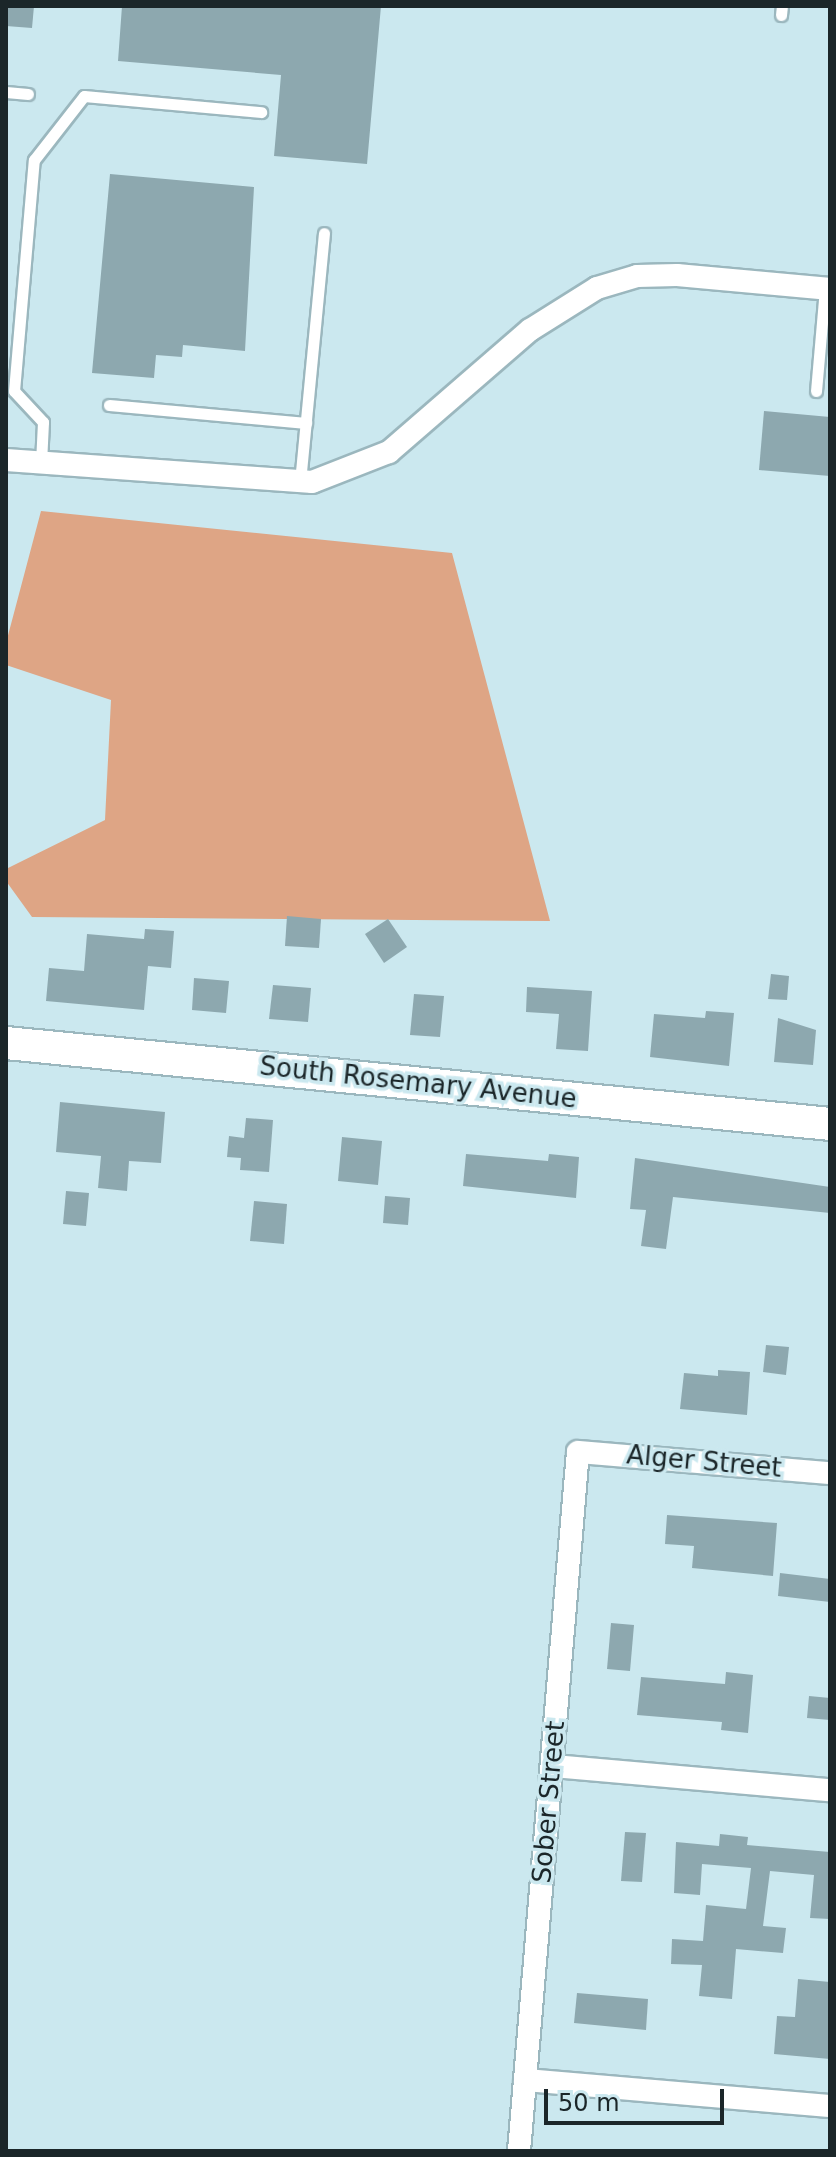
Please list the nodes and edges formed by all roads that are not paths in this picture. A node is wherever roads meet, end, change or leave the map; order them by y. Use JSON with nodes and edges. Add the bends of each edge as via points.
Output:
{"nodes":[{"id":1,"x":6,"y":92,"type":"edge"},
{"id":2,"x":28,"y":94,"type":"dead end"},
{"id":3,"x":261,"y":112,"type":"dead end"},
{"id":4,"x":324,"y":233,"type":"dead end"},
{"id":5,"x":827,"y":288,"type":"edge"},
{"id":6,"x":816,"y":391,"type":"dead end"},
{"id":7,"x":109,"y":405,"type":"dead end"},
{"id":8,"x":306,"y":423,"type":"junction"},
{"id":9,"x":6,"y":460,"type":"edge"},
{"id":10,"x":41,"y":463,"type":"junction"},
{"id":11,"x":300,"y":482,"type":"junction"},
{"id":12,"x":6,"y":1043,"type":"edge"},
{"id":13,"x":830,"y":1124,"type":"edge"},
{"id":14,"x":578,"y":1452,"type":"joint"},
{"id":15,"x":830,"y":1473,"type":"edge"},
{"id":16,"x":553,"y":1766,"type":"junction"},
{"id":17,"x":830,"y":1790,"type":"edge"},
{"id":18,"x":525,"y":2080,"type":"junction"},
{"id":19,"x":830,"y":2106,"type":"edge"},
{"id":20,"x":519,"y":2151,"type":"edge"}],
"edges":[{"from":1,"to":2,"type":"lane"},
{"from":3,"to":10,"type":"lane","via":[[84,96],[34,160],[14,391],[43,422]]},
{"from":4,"to":8,"type":"lane"},
{"from":5,"to":6,"type":"lane"},
{"from":5,"to":11,"type":"street","via":[[677,275],[637,276],[597,288],[530,330],[389,452],[360,468]]},
{"from":7,"to":8,"type":"lane"},
{"from":8,"to":11,"type":"lane"},
{"from":9,"to":10,"type":"street"},
{"from":10,"to":11,"type":"street"},
{"from":12,"to":13,"type":"street","name":"South Rosemary Avenue"},
{"from":14,"to":15,"type":"street","name":"Alger Street"},
{"from":14,"to":16,"type":"street","name":"Sober Street"},
{"from":16,"to":17,"type":"street"},
{"from":16,"to":18,"type":"street","name":"Sober Street"},
{"from":18,"to":19,"type":"street"},
{"from":18,"to":20,"type":"street","name":"Sober Street"}]}
